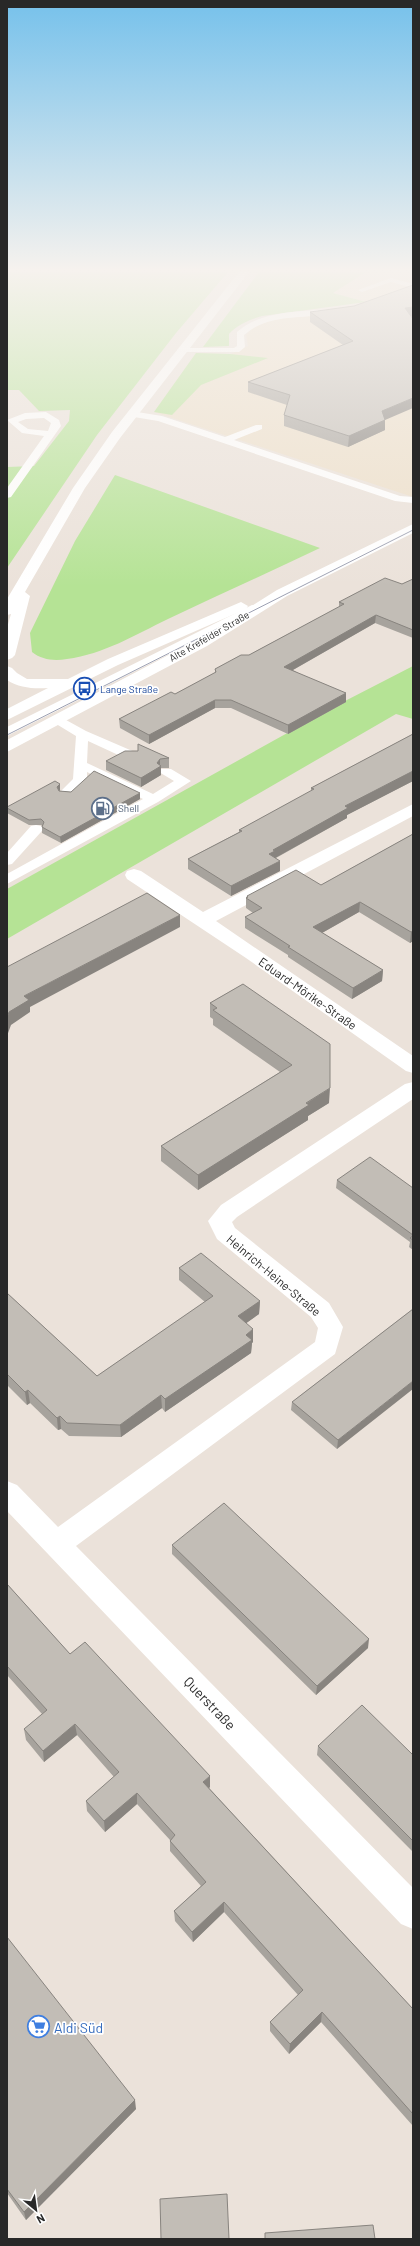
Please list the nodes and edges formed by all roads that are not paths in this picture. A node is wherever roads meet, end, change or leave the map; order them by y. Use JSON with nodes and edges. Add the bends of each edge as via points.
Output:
{"nodes":[{"id":1,"x":160,"y":377,"type":"edge"},
{"id":2,"x":127,"y":418,"type":"junction"},
{"id":3,"x":259,"y":427,"type":"dead end"},
{"id":4,"x":50,"y":434,"type":"dead end"},
{"id":5,"x":226,"y":440,"type":"junction"},
{"id":6,"x":7,"y":495,"type":"edge"},
{"id":7,"x":399,"y":499,"type":"junction"},
{"id":8,"x":413,"y":500,"type":"edge"},
{"id":9,"x":413,"y":506,"type":"edge"},
{"id":10,"x":413,"y":528,"type":"edge"},
{"id":11,"x":27,"y":579,"type":"junction"},
{"id":12,"x":282,"y":593,"type":"junction"},
{"id":13,"x":7,"y":611,"type":"edge"},
{"id":14,"x":7,"y":655,"type":"edge"},
{"id":15,"x":7,"y":671,"type":"edge"},
{"id":16,"x":74,"y":681,"type":"junction"},
{"id":17,"x":7,"y":716,"type":"edge"},
{"id":18,"x":57,"y":719,"type":"junction"},
{"id":19,"x":7,"y":732,"type":"edge"},
{"id":20,"x":82,"y":734,"type":"junction"},
{"id":21,"x":7,"y":747,"type":"edge"},
{"id":22,"x":132,"y":756,"type":"edge"},
{"id":23,"x":80,"y":764,"type":"junction"},
{"id":24,"x":166,"y":772,"type":"edge"},
{"id":25,"x":66,"y":793,"type":"edge"},
{"id":26,"x":153,"y":799,"type":"junction"},
{"id":27,"x":413,"y":809,"type":"edge"},
{"id":28,"x":36,"y":829,"type":"edge"},
{"id":29,"x":7,"y":861,"type":"edge"},
{"id":30,"x":134,"y":875,"type":"dead end"},
{"id":31,"x":7,"y":880,"type":"edge"},
{"id":32,"x":203,"y":920,"type":"junction"},
{"id":33,"x":413,"y":1066,"type":"edge"},
{"id":34,"x":413,"y":1089,"type":"edge"},
{"id":35,"x":7,"y":1493,"type":"edge"},
{"id":36,"x":57,"y":1544,"type":"junction"},
{"id":37,"x":413,"y":1912,"type":"edge"}],
"edges":[{"from":1,"to":2,"type":"street"},
{"from":2,"to":5,"type":"lane","via":[[178,425]]},
{"from":2,"to":11,"type":"street","via":[[79,488]]},
{"from":3,"to":5,"type":"lane"},
{"from":4,"to":6,"type":"lane"},
{"from":5,"to":7,"type":"lane"},
{"from":7,"to":8,"type":"lane"},
{"from":7,"to":9,"type":"lane"},
{"from":10,"to":12,"type":"street","name":"Alte Krefelder Straße"},
{"from":11,"to":13,"type":"street"},
{"from":11,"to":14,"type":"street"},
{"from":12,"to":16,"type":"street","via":[[238,607]]},
{"from":12,"to":18,"type":"street","name":"Alte Krefelder Straße","via":[[202,642]]},
{"from":12,"to":19,"type":"lane"},
{"from":15,"to":16,"type":"street","via":[[18,681],[41,684]]},
{"from":16,"to":17,"type":"street"},
{"from":18,"to":20,"type":"lane"},
{"from":18,"to":21,"type":"street","name":"Alte Krefelder Straße"},
{"from":20,"to":22,"type":"lane"},
{"from":20,"to":23,"type":"lane"},
{"from":23,"to":25,"type":"lane","via":[[80,780]]},
{"from":23,"to":26,"type":"lane"},
{"from":24,"to":26,"type":"lane","via":[[184,781]]},
{"from":26,"to":31,"type":"lane"},
{"from":27,"to":32,"type":"street"},
{"from":28,"to":29,"type":"lane"},
{"from":30,"to":32,"type":"street","name":"Eduard-Mörike-Straße"},
{"from":32,"to":33,"type":"street","name":"Eduard-Mörike-Straße"},
{"from":34,"to":36,"type":"street","name":"Heinrich-Heine-Straße","via":[[229,1211],[220,1221],[225,1233],[320,1310],[330,1327],[326,1347]]},
{"from":35,"to":36,"type":"street","name":"Querstraße"},
{"from":36,"to":37,"type":"street","name":"Querstraße"}]}
